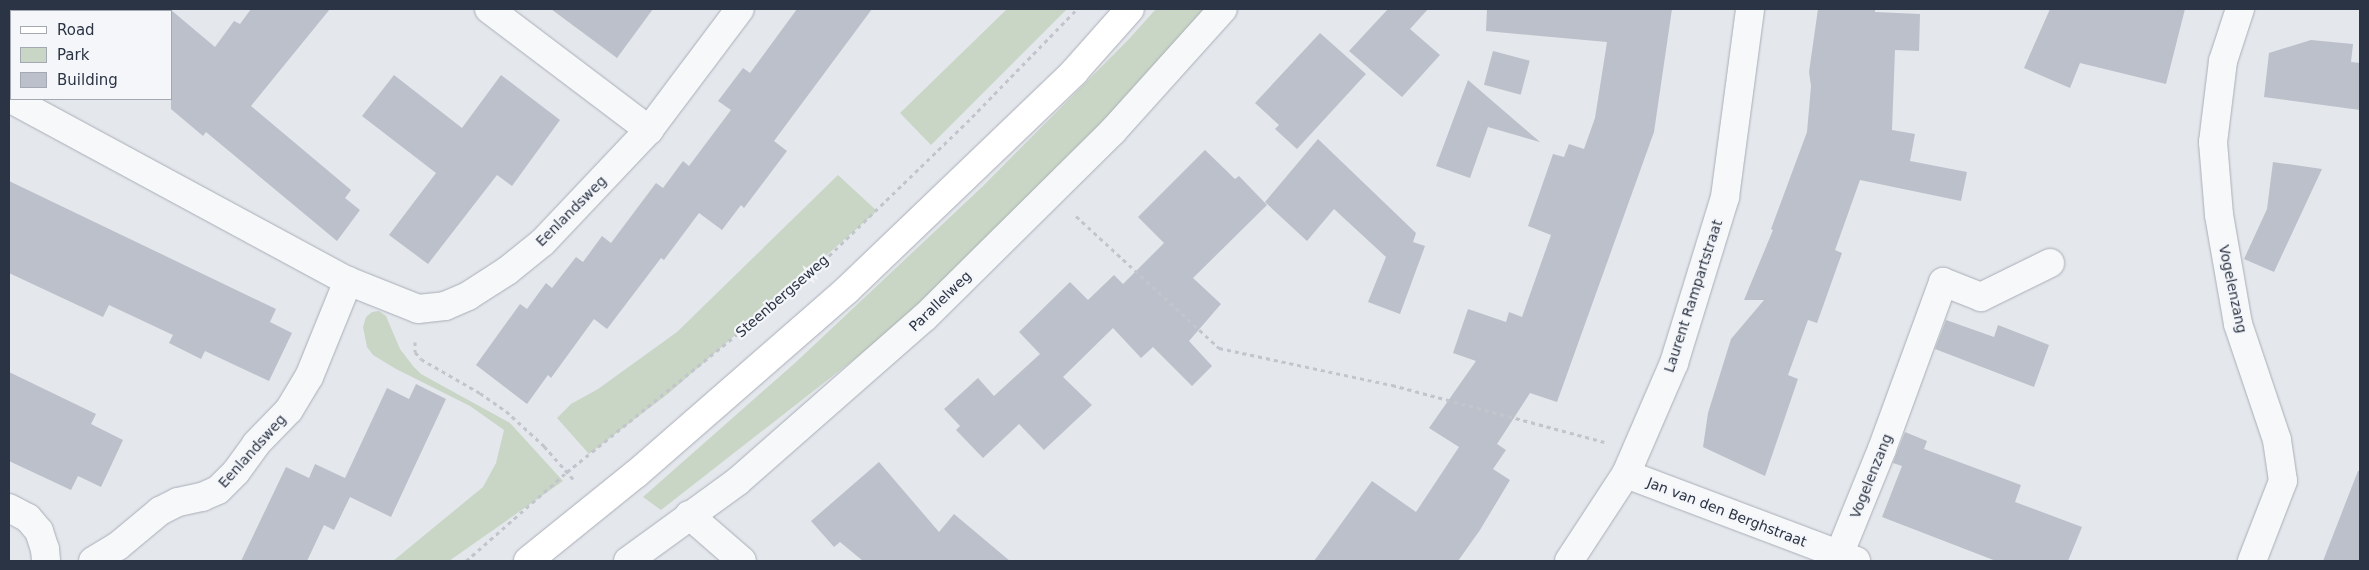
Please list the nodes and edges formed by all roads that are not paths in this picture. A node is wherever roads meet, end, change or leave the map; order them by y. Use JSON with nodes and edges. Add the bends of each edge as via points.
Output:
{"nodes":[{"id":1,"x":489,"y":9,"type":"edge"},
{"id":2,"x":740,"y":9,"type":"edge"},
{"id":3,"x":1130,"y":9,"type":"edge"},
{"id":4,"x":1223,"y":9,"type":"edge"},
{"id":5,"x":1750,"y":9,"type":"edge"},
{"id":6,"x":2240,"y":9,"type":"edge"},
{"id":7,"x":13,"y":100,"type":"edge"},
{"id":8,"x":650,"y":130,"type":"junction"},
{"id":9,"x":2050,"y":263,"type":"dead end"},
{"id":10,"x":348,"y":281,"type":"junction"},
{"id":11,"x":1631,"y":462,"type":"junction"},
{"id":12,"x":9,"y":508,"type":"edge"},
{"id":13,"x":689,"y":515,"type":"junction"},
{"id":14,"x":1848,"y":558,"type":"edge"},
{"id":15,"x":46,"y":561,"type":"edge"},
{"id":16,"x":92,"y":561,"type":"edge"},
{"id":17,"x":528,"y":561,"type":"edge"},
{"id":18,"x":628,"y":561,"type":"edge"},
{"id":19,"x":742,"y":561,"type":"edge"},
{"id":20,"x":1569,"y":561,"type":"edge"},
{"id":21,"x":2252,"y":561,"type":"edge"}],
"edges":[{"from":1,"to":8,"type":"street"},
{"from":2,"to":8,"type":"street","name":"Eenlandsweg"},
{"from":3,"to":17,"type":"main road","via":[[1074,72],[847,290],[636,474]]},
{"from":4,"to":13,"type":"street","name":"Parallelweg","via":[[1113,131],[925,317],[738,481]]},
{"from":5,"to":11,"type":"street","name":"Laurent Rampartstraat","via":[[1725,197],[1674,363]]},
{"from":6,"to":21,"type":"street","name":"Vogelenzang","via":[[2223,61],[2213,142],[2219,215],[2238,324],[2277,440],[2283,481]]},
{"from":7,"to":10,"type":"street","name":"Eenlandsweg"},
{"from":8,"to":10,"type":"street","name":"Eenlandsweg","via":[[542,242],[506,272],[468,296],[445,306],[418,309]]},
{"from":9,"to":14,"type":"street","name":"Vogelenzang","via":[[1981,297],[1943,282],[1882,449]]},
{"from":10,"to":16,"type":"street","name":"Eenlandsweg","via":[[309,376],[289,410],[256,444],[236,472],[218,490],[160,511],[118,546]]},
{"from":11,"to":14,"type":"street","name":"Jan van den Berghstraat"},
{"from":11,"to":20,"type":"street","name":"Laurent Rampartstraat"},
{"from":12,"to":15,"type":"street","via":[[28,518],[39,531]]},
{"from":13,"to":18,"type":"street","name":"Parallelweg"},
{"from":13,"to":19,"type":"street"}]}
